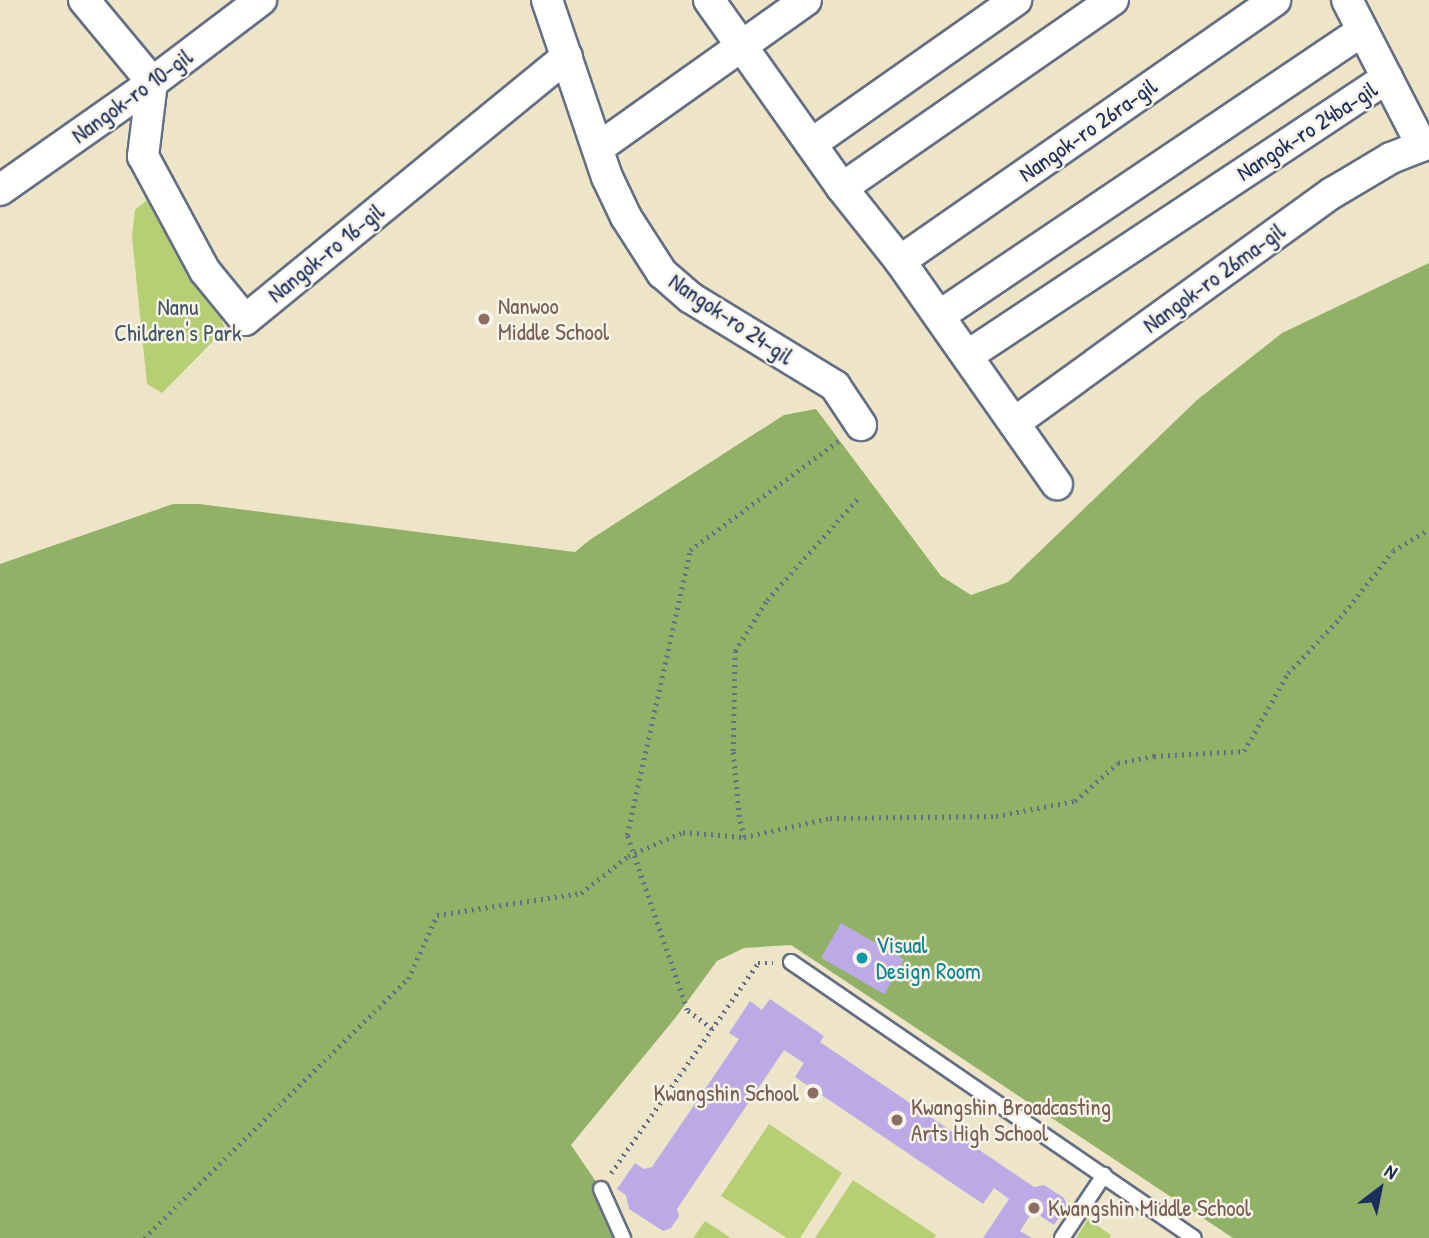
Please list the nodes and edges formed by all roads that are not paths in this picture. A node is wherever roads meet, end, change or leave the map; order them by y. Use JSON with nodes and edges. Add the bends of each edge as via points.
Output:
{"nodes":[{"id":1,"x":84,"y":0,"type":"edge"},
{"id":2,"x":261,"y":0,"type":"edge"},
{"id":3,"x":547,"y":0,"type":"edge"},
{"id":4,"x":709,"y":0,"type":"edge"},
{"id":5,"x":806,"y":0,"type":"edge"},
{"id":6,"x":1016,"y":0,"type":"edge"},
{"id":7,"x":1113,"y":0,"type":"edge"},
{"id":8,"x":1275,"y":0,"type":"edge"},
{"id":9,"x":1347,"y":0,"type":"edge"},
{"id":10,"x":1362,"y":31,"type":"junction"},
{"id":11,"x":741,"y":46,"type":"junction"},
{"id":12,"x":567,"y":56,"type":"junction"},
{"id":13,"x":1387,"y":78,"type":"junction"},
{"id":14,"x":152,"y":82,"type":"junction"},
{"id":15,"x":811,"y":144,"type":"junction"},
{"id":16,"x":1425,"y":144,"type":"edge"},
{"id":17,"x":598,"y":148,"type":"junction"},
{"id":18,"x":842,"y":188,"type":"junction"},
{"id":19,"x":0,"y":190,"type":"edge"},
{"id":20,"x":900,"y":261,"type":"junction"},
{"id":21,"x":939,"y":316,"type":"junction"},
{"id":22,"x":967,"y":355,"type":"junction"},
{"id":23,"x":1014,"y":423,"type":"junction"},
{"id":24,"x":861,"y":425,"type":"road end"},
{"id":25,"x":1057,"y":484,"type":"dead end"},
{"id":26,"x":792,"y":962,"type":"road end"},
{"id":27,"x":1104,"y":1175,"type":"junction"},
{"id":28,"x":601,"y":1189,"type":"road end"},
{"id":29,"x":623,"y":1238,"type":"edge"},
{"id":30,"x":1062,"y":1238,"type":"edge"},
{"id":31,"x":1194,"y":1238,"type":"edge"}],
"edges":[{"from":1,"to":14,"type":"street"},
{"from":2,"to":14,"type":"street","name":"Nangok-ro 10-gil"},
{"from":3,"to":12,"type":"street","name":"Nangok-ro 24-gil"},
{"from":4,"to":11,"type":"street"},
{"from":5,"to":11,"type":"street"},
{"from":6,"to":15,"type":"street"},
{"from":7,"to":18,"type":"street"},
{"from":8,"to":20,"type":"street","name":"Nangok-ro 26ra-gil"},
{"from":9,"to":10,"type":"street"},
{"from":10,"to":13,"type":"street","name":"Nangok-ro 24ba-gil"},
{"from":10,"to":21,"type":"street"},
{"from":11,"to":15,"type":"street"},
{"from":11,"to":17,"type":"street"},
{"from":12,"to":14,"type":"street","name":"Nangok-ro 16-gil","via":[[245,320],[205,271],[144,156]]},
{"from":12,"to":17,"type":"street","name":"Nangok-ro 24-gil"},
{"from":13,"to":16,"type":"street","name":"Nangok-ro 26ma-gil"},
{"from":13,"to":22,"type":"street","name":"Nangok-ro 24ba-gil"},
{"from":14,"to":19,"type":"street","name":"Nangok-ro 10-gil"},
{"from":15,"to":18,"type":"street"},
{"from":16,"to":23,"type":"street","name":"Nangok-ro 26ma-gil","via":[[1332,192]]},
{"from":17,"to":24,"type":"street","name":"Nangok-ro 24-gil","via":[[626,217],[662,273],[691,298],[835,386]]},
{"from":18,"to":20,"type":"street"},
{"from":20,"to":21,"type":"street"},
{"from":21,"to":22,"type":"street"},
{"from":22,"to":23,"type":"street"},
{"from":23,"to":25,"type":"street"},
{"from":26,"to":27,"type":"lane"},
{"from":27,"to":30,"type":"lane"},
{"from":27,"to":31,"type":"lane"},
{"from":28,"to":29,"type":"lane"}]}
